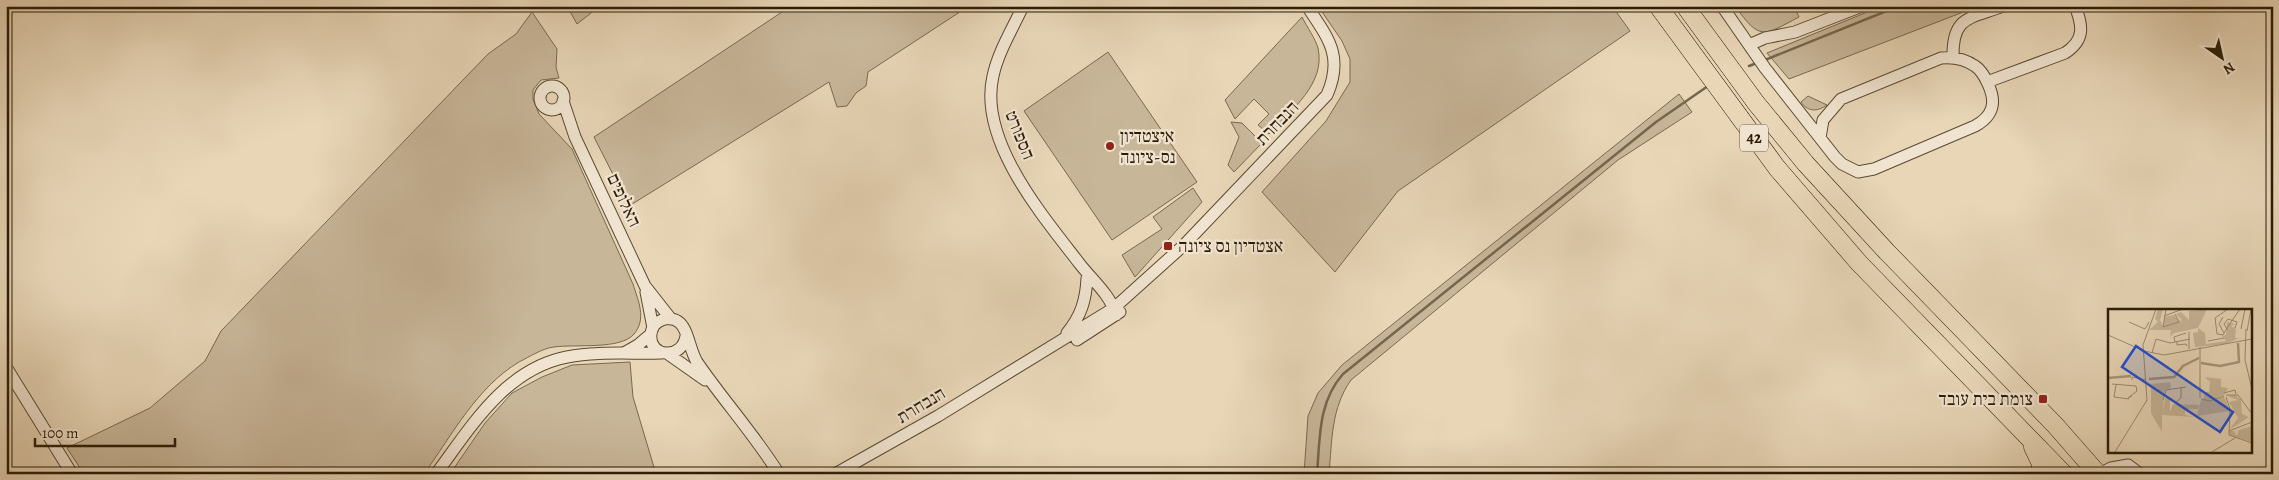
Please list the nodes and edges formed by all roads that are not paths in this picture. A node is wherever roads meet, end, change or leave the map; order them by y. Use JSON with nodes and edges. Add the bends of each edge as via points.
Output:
{"nodes":[{"id":1,"x":1023,"y":6,"type":"edge"},
{"id":2,"x":1308,"y":6,"type":"edge"},
{"id":3,"x":1658,"y":6,"type":"edge"},
{"id":4,"x":1685,"y":6,"type":"edge"},
{"id":5,"x":1722,"y":6,"type":"edge"},
{"id":6,"x":1862,"y":6,"type":"edge"},
{"id":7,"x":2003,"y":6,"type":"edge"},
{"id":8,"x":2075,"y":6,"type":"edge"},
{"id":9,"x":1749,"y":45,"type":"junction"},
{"id":10,"x":1953,"y":58,"type":"junction"},
{"id":11,"x":1987,"y":82,"type":"junction"},
{"id":12,"x":563,"y":101,"type":"junction"},
{"id":13,"x":548,"y":109,"type":"junction"},
{"id":14,"x":1802,"y":116,"type":"junction"},
{"id":15,"x":1827,"y":116,"type":"junction"},
{"id":16,"x":575,"y":137,"type":"junction"},
{"id":17,"x":1820,"y":138,"type":"junction"},
{"id":18,"x":1184,"y":245,"type":"junction"},
{"id":19,"x":1080,"y":264,"type":"junction"},
{"id":20,"x":1087,"y":278,"type":"junction"},
{"id":21,"x":642,"y":279,"type":"junction"},
{"id":22,"x":1101,"y":290,"type":"junction"},
{"id":23,"x":1133,"y":292,"type":"junction"},
{"id":24,"x":1113,"y":312,"type":"junction"},
{"id":25,"x":671,"y":319,"type":"junction"},
{"id":26,"x":652,"y":331,"type":"junction"},
{"id":27,"x":686,"y":336,"type":"junction"},
{"id":28,"x":1062,"y":340,"type":"junction"},
{"id":29,"x":665,"y":353,"type":"junction"},
{"id":30,"x":621,"y":354,"type":"junction"},
{"id":31,"x":1023,"y":364,"type":"junction"},
{"id":32,"x":6,"y":367,"type":"edge"},
{"id":33,"x":728,"y":402,"type":"junction"},
{"id":34,"x":2014,"y":420,"type":"junction"},
{"id":35,"x":771,"y":461,"type":"junction"},
{"id":36,"x":72,"y":474,"type":"edge"},
{"id":37,"x":436,"y":474,"type":"edge"},
{"id":38,"x":779,"y":474,"type":"edge"},
{"id":39,"x":789,"y":474,"type":"edge"},
{"id":40,"x":835,"y":474,"type":"edge"},
{"id":41,"x":2041,"y":474,"type":"edge"},
{"id":42,"x":2064,"y":474,"type":"edge"},
{"id":43,"x":2099,"y":474,"type":"edge"},
{"id":44,"x":2140,"y":474,"type":"edge"}],
"edges":[{"from":1,"to":19,"type":"street","name":"הספורט","via":[[995,67],[990,95],[992,119],[1020,182]]},
{"from":2,"to":18,"type":"street","name":"הנבחרת","via":[[1334,52],[1334,74],[1327,95]]},
{"from":3,"to":34,"type":"highway","number":"42","via":[[1777,168],[1859,264]]},
{"from":4,"to":43,"type":"highway","number":"42","via":[[1756,103],[1806,164]]},
{"from":5,"to":9,"type":"street"},
{"from":6,"to":9,"type":"street","via":[[1795,32]]},
{"from":7,"to":10,"type":"street","via":[[1959,25],[1954,32]]},
{"from":8,"to":11,"type":"street","via":[[2082,28],[2073,48]]},
{"from":9,"to":14,"type":"street"},
{"from":10,"to":11,"type":"street","via":[[1980,69]]},
{"from":10,"to":15,"type":"street","via":[[1941,58],[1849,94],[1839,100]]},
{"from":11,"to":17,"type":"street","via":[[1994,104],[1986,118],[1975,126],[1874,169],[1858,172],[1850,169]]},
{"from":12,"to":13,"type":"street","via":[[556,109]]},
{"from":12,"to":13,"type":"street","via":[[563,93],[558,88],[546,87],[540,97]]},
{"from":12,"to":16,"type":"street","name":"האלופים"},
{"from":13,"to":16,"type":"street","name":"האלופים"},
{"from":14,"to":15,"type":"street","via":[[1812,119]]},
{"from":14,"to":17,"type":"street"},
{"from":15,"to":17,"type":"street","via":[[1820,128]]},
{"from":16,"to":21,"type":"street","name":"האלופים"},
{"from":18,"to":23,"type":"street","name":"הנבחרת"},
{"from":18,"to":24,"type":"street","name":"הנבחרת","via":[[1141,295]]},
{"from":19,"to":20,"type":"street","name":"הספורט"},
{"from":19,"to":22,"type":"street","name":"הספורט"},
{"from":20,"to":24,"type":"street","name":"הספורט","via":[[1097,298]]},
{"from":20,"to":28,"type":"street","via":[[1083,308]]},
{"from":21,"to":25,"type":"street","name":"האלופים","via":[[654,300]]},
{"from":21,"to":26,"type":"street","name":"האלופים"},
{"from":22,"to":23,"type":"street","via":[[1121,294]]},
{"from":22,"to":24,"type":"street","name":"הספורט"},
{"from":23,"to":24,"type":"street","name":"הנבחרת"},
{"from":24,"to":28,"type":"street","name":"הנבחרת"},
{"from":24,"to":31,"type":"street","name":"הנבחרת","via":[[1068,344]]},
{"from":25,"to":26,"type":"street","via":[[660,320]]},
{"from":25,"to":27,"type":"street","via":[[680,323]]},
{"from":26,"to":29,"type":"street","via":[[653,345]]},
{"from":26,"to":30,"type":"street","via":[[632,350]]},
{"from":27,"to":29,"type":"street","via":[[683,346],[674,353]]},
{"from":27,"to":33,"type":"street","via":[[696,361]]},
{"from":28,"to":31,"type":"street","name":"הנבחרת"},
{"from":29,"to":30,"type":"street"},
{"from":29,"to":33,"type":"street","via":[[687,365]]},
{"from":30,"to":37,"type":"street","via":[[567,357],[524,374],[498,394]]},
{"from":31,"to":40,"type":"street","name":"הנבחרת"},
{"from":32,"to":36,"type":"street"},
{"from":33,"to":35,"type":"street"},
{"from":34,"to":41,"type":"highway","via":[[2038,454]]},
{"from":34,"to":42,"type":"highway","number":"42"},
{"from":35,"to":38,"type":"street"},
{"from":35,"to":39,"type":"street"},
{"from":43,"to":44,"type":"street","via":[[2128,465]]}]}
